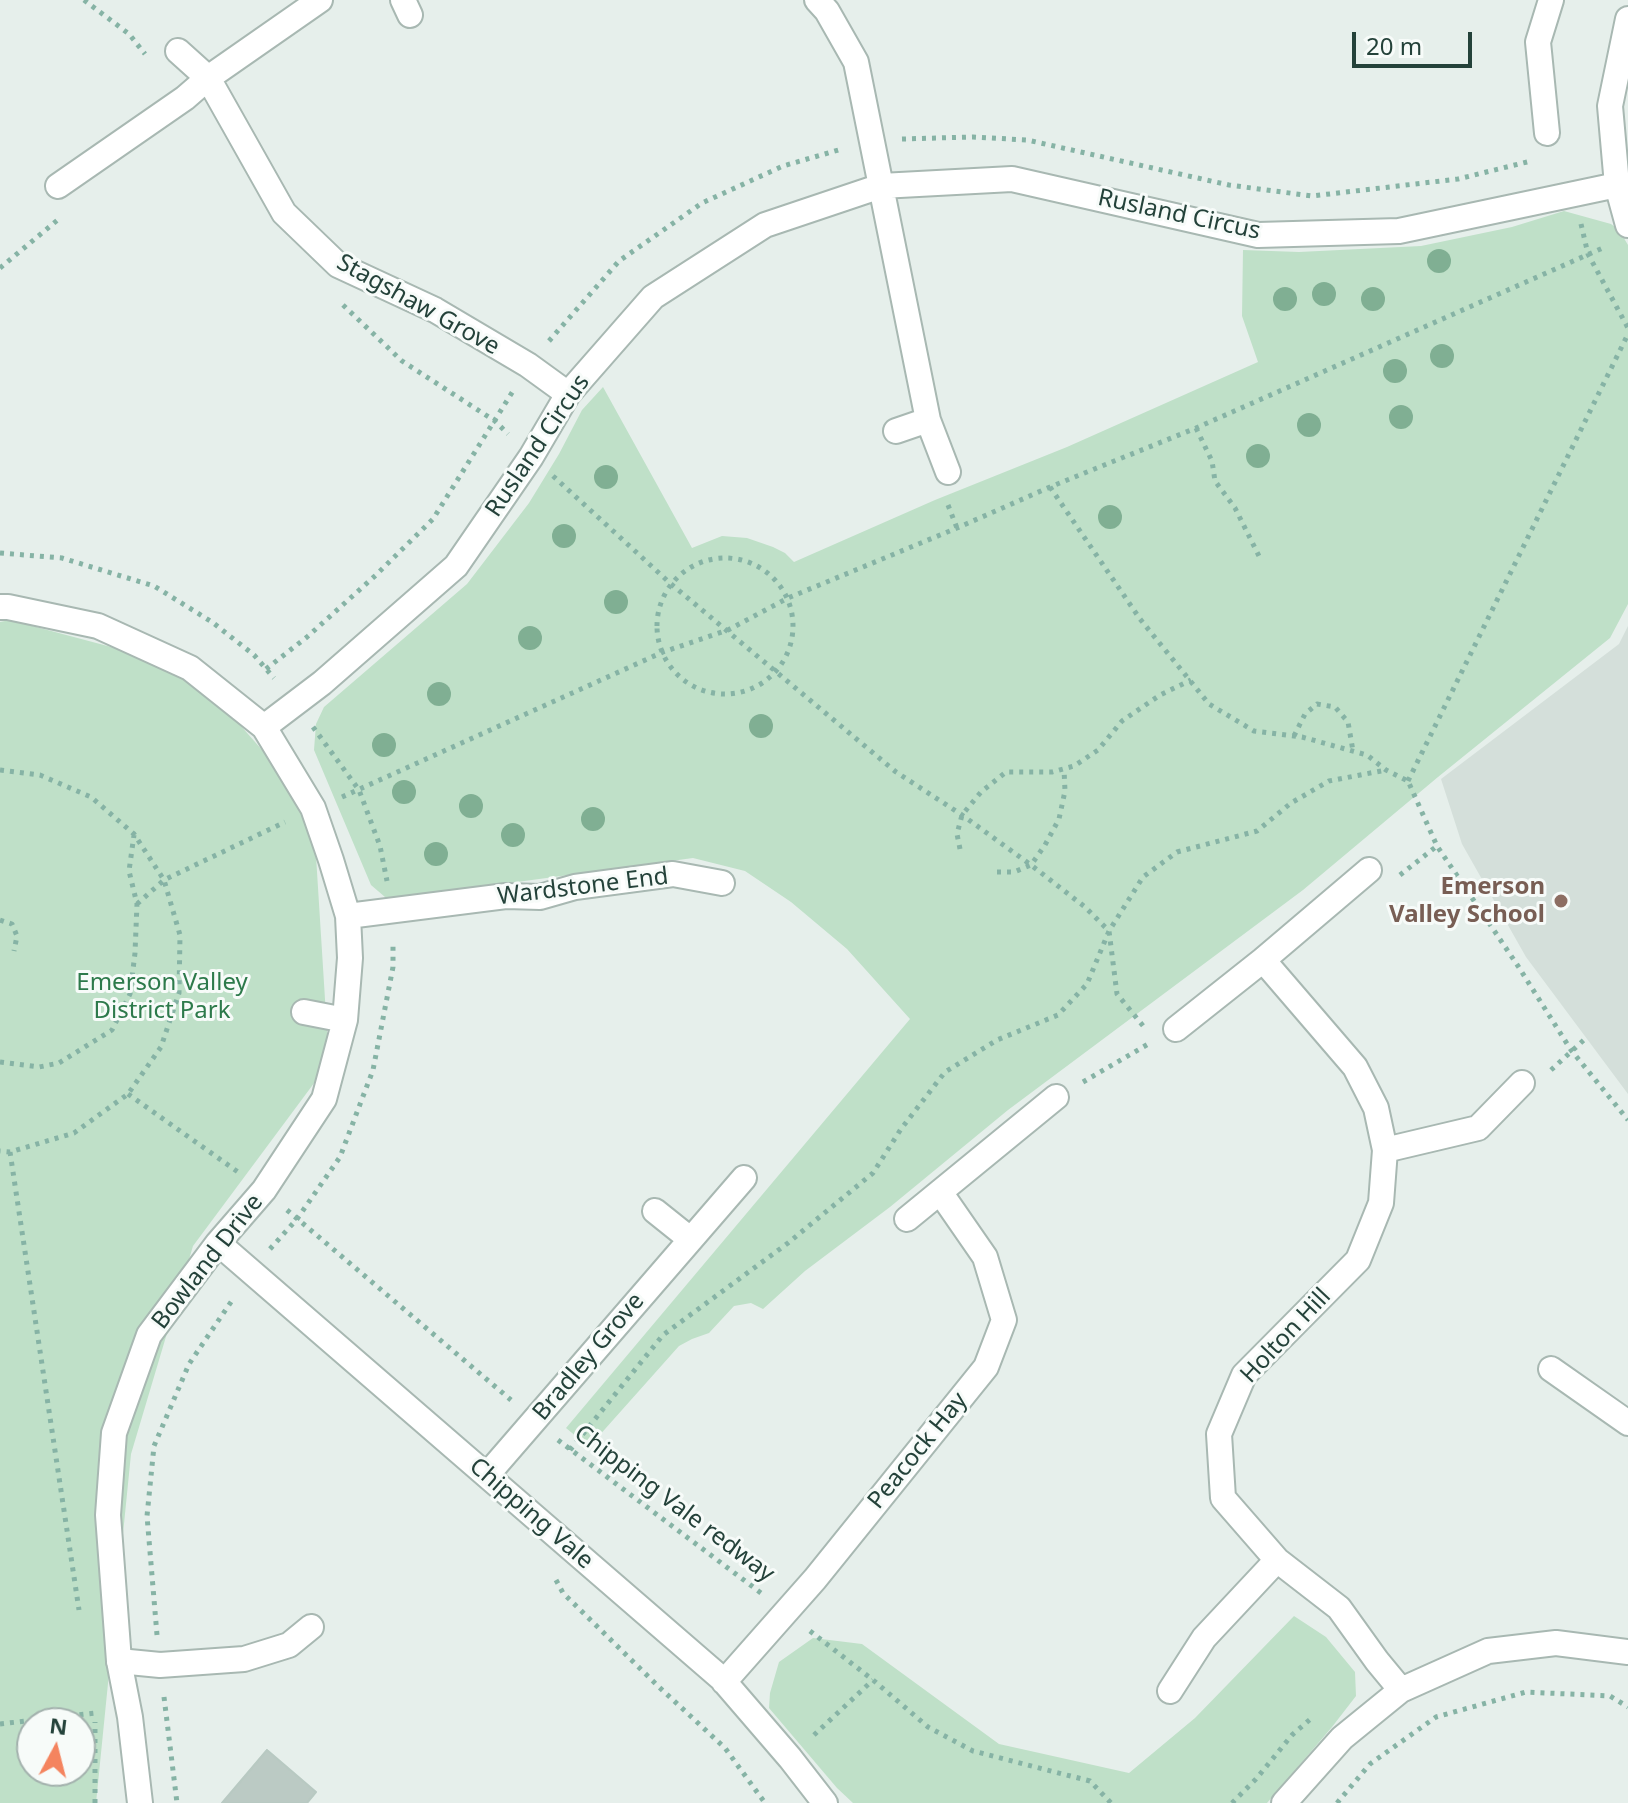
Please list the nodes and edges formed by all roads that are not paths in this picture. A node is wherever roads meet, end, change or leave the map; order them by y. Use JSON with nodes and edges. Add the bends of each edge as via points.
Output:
{"nodes":[{"id":1,"x":320,"y":0,"type":"edge"},
{"id":2,"x":1551,"y":0,"type":"edge"},
{"id":3,"x":828,"y":4,"type":"edge"},
{"id":4,"x":1628,"y":19,"type":"edge"},
{"id":5,"x":178,"y":51,"type":"dead end"},
{"id":6,"x":208,"y":78,"type":"junction"},
{"id":7,"x":1547,"y":133,"type":"dead end"},
{"id":8,"x":1617,"y":185,"type":"junction"},
{"id":9,"x":58,"y":186,"type":"road end"},
{"id":10,"x":881,"y":186,"type":"junction"},
{"id":11,"x":1621,"y":234,"type":"edge"},
{"id":12,"x":568,"y":394,"type":"junction"},
{"id":13,"x":928,"y":420,"type":"junction"},
{"id":14,"x":896,"y":431,"type":"dead end"},
{"id":15,"x":948,"y":472,"type":"dead end"},
{"id":16,"x":0,"y":607,"type":"edge"},
{"id":17,"x":264,"y":727,"type":"junction"},
{"id":18,"x":1369,"y":870,"type":"dead end"},
{"id":19,"x":722,"y":883,"type":"dead end"},
{"id":20,"x":348,"y":916,"type":"junction"},
{"id":21,"x":1263,"y":960,"type":"junction"},
{"id":22,"x":304,"y":1012,"type":"dead end"},
{"id":23,"x":345,"y":1020,"type":"junction"},
{"id":24,"x":1165,"y":1034,"type":"road end"},
{"id":25,"x":1522,"y":1083,"type":"road end"},
{"id":26,"x":1056,"y":1097,"type":"road end"},
{"id":27,"x":1385,"y":1150,"type":"junction"},
{"id":28,"x":744,"y":1178,"type":"dead end"},
{"id":29,"x":940,"y":1192,"type":"junction"},
{"id":30,"x":655,"y":1211,"type":"dead end"},
{"id":31,"x":907,"y":1219,"type":"dead end"},
{"id":32,"x":690,"y":1239,"type":"junction"},
{"id":33,"x":218,"y":1243,"type":"junction"},
{"id":34,"x":1551,"y":1369,"type":"dead end"},
{"id":35,"x":1628,"y":1423,"type":"edge"},
{"id":36,"x":487,"y":1475,"type":"junction"},
{"id":37,"x":1277,"y":1560,"type":"junction"},
{"id":38,"x":311,"y":1627,"type":"dead end"},
{"id":39,"x":1628,"y":1652,"type":"edge"},
{"id":40,"x":119,"y":1661,"type":"junction"},
{"id":41,"x":724,"y":1682,"type":"junction"},
{"id":42,"x":1401,"y":1690,"type":"junction"},
{"id":43,"x":1170,"y":1691,"type":"dead end"},
{"id":44,"x":140,"y":1803,"type":"edge"},
{"id":45,"x":824,"y":1803,"type":"edge"},
{"id":46,"x":1284,"y":1803,"type":"edge"}],
"edges":[{"from":1,"to":6,"type":"street"},
{"from":2,"to":7,"type":"street","via":[[1538,42]]},
{"from":3,"to":10,"type":"street","via":[[856,62]]},
{"from":4,"to":8,"type":"street","via":[[1610,106]]},
{"from":5,"to":6,"type":"street","name":"Stagshaw Grove"},
{"from":6,"to":9,"type":"street"},
{"from":6,"to":12,"type":"street","name":"Stagshaw Grove","via":[[284,213],[338,265],[435,310]]},
{"from":8,"to":10,"type":"street","name":"Rusland Circus","via":[[1399,231],[1258,235],[1012,179]]},
{"from":8,"to":11,"type":"street"},
{"from":10,"to":12,"type":"street","name":"Rusland Circus","via":[[765,225],[653,297]]},
{"from":10,"to":13,"type":"street"},
{"from":12,"to":17,"type":"street","name":"Rusland Circus","via":[[456,566]]},
{"from":13,"to":14,"type":"street"},
{"from":13,"to":15,"type":"street"},
{"from":16,"to":17,"type":"street","via":[[98,626],[190,668]]},
{"from":17,"to":20,"type":"street","name":"Bowland Drive","via":[[313,808]]},
{"from":18,"to":21,"type":"street"},
{"from":19,"to":20,"type":"street","name":"Wardstone End","via":[[673,874],[540,897],[506,896]]},
{"from":20,"to":23,"type":"street","name":"Bowland Drive"},
{"from":21,"to":24,"type":"street"},
{"from":21,"to":27,"type":"street","name":"Holton Hill","via":[[1355,1067],[1376,1108]]},
{"from":22,"to":23,"type":"street"},
{"from":23,"to":33,"type":"street","name":"Bowland Drive","via":[[324,1099],[264,1190]]},
{"from":25,"to":27,"type":"street","via":[[1478,1128]]},
{"from":26,"to":29,"type":"street"},
{"from":27,"to":37,"type":"street","name":"Holton Hill","via":[[1381,1203],[1358,1260],[1244,1375],[1219,1434],[1223,1498]]},
{"from":28,"to":32,"type":"street","name":"Bradley Grove"},
{"from":29,"to":31,"type":"street"},
{"from":29,"to":41,"type":"street","name":"Peacock Hay","via":[[985,1257],[1004,1320],[986,1367]]},
{"from":30,"to":32,"type":"street"},
{"from":32,"to":36,"type":"street","name":"Bradley Grove"},
{"from":33,"to":36,"type":"street","name":"Chipping Vale"},
{"from":33,"to":40,"type":"street","name":"Bowland Drive","via":[[149,1335],[114,1433],[108,1515]]},
{"from":34,"to":35,"type":"street"},
{"from":36,"to":41,"type":"street","name":"Chipping Vale"},
{"from":37,"to":42,"type":"street","name":"Holton Hill","via":[[1339,1608]]},
{"from":37,"to":43,"type":"street","via":[[1204,1638]]},
{"from":38,"to":40,"type":"street","via":[[289,1645],[244,1659],[160,1665]]},
{"from":39,"to":42,"type":"street","via":[[1556,1643],[1488,1651]]},
{"from":40,"to":44,"type":"street","name":"Bowland Drive"},
{"from":41,"to":45,"type":"street","name":"Chipping Vale"},
{"from":42,"to":46,"type":"street","via":[[1342,1738]]}]}
